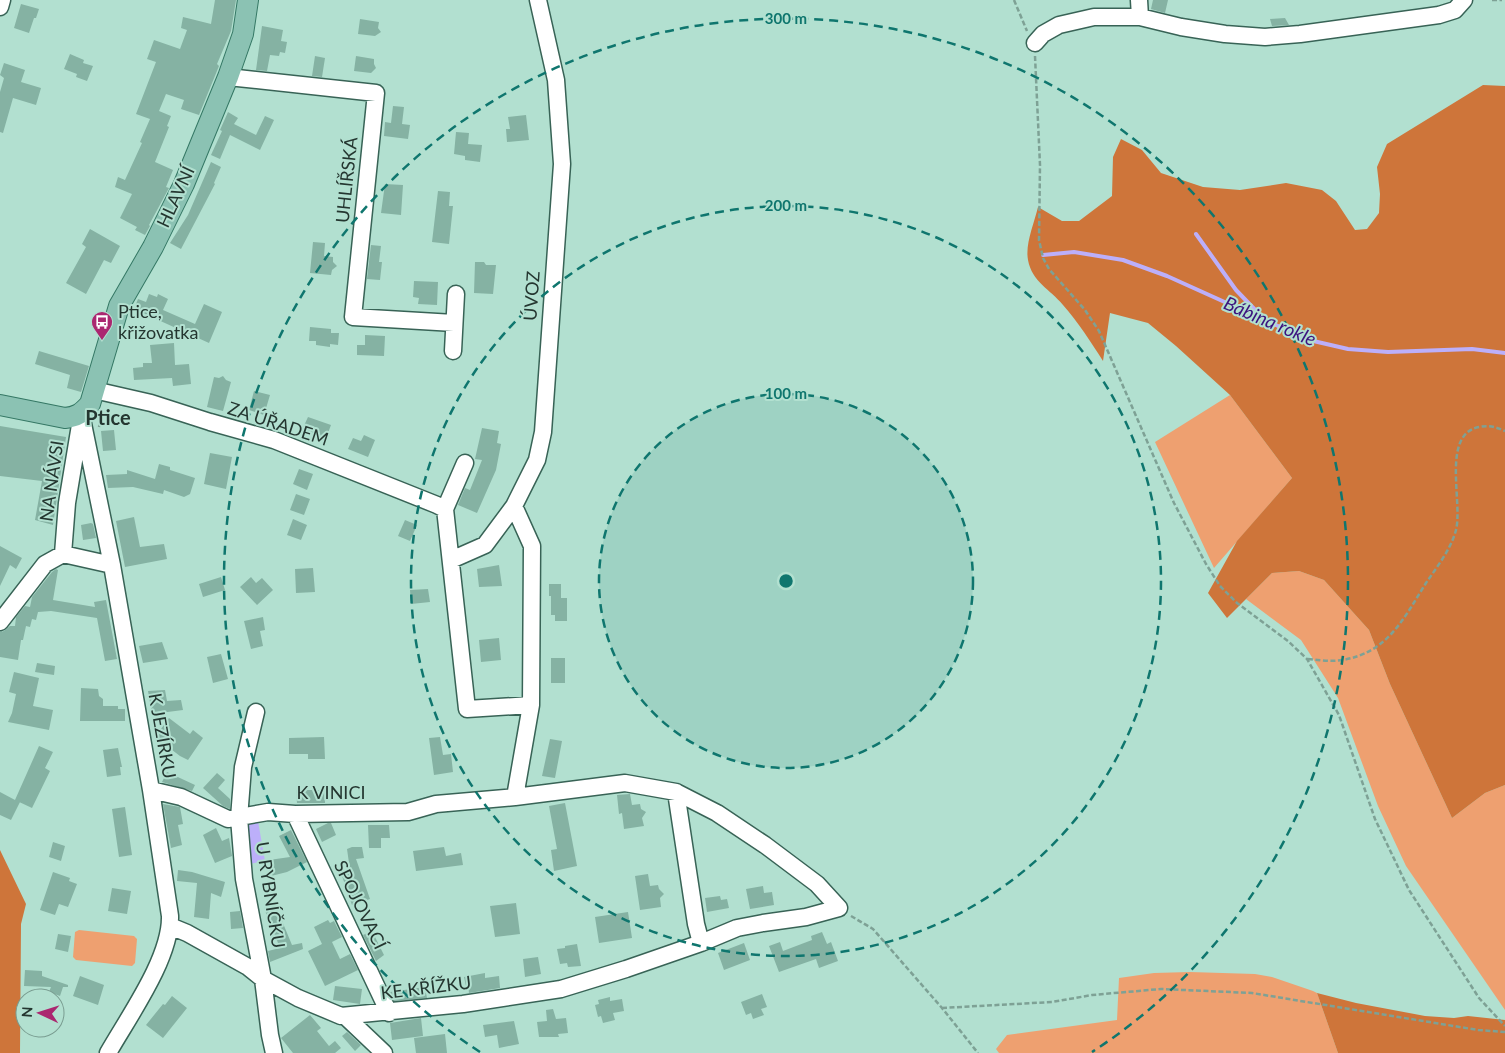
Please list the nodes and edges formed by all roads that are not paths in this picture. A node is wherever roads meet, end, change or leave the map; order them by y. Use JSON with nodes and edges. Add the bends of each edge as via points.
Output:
{"nodes":[{"id":1,"x":2,"y":0,"type":"edge"},
{"id":2,"x":248,"y":0,"type":"edge"},
{"id":3,"x":538,"y":0,"type":"edge"},
{"id":4,"x":1139,"y":0,"type":"edge"},
{"id":5,"x":1464,"y":0,"type":"edge"},
{"id":6,"x":0,"y":7,"type":"edge"},
{"id":7,"x":1140,"y":17,"type":"junction"},
{"id":8,"x":1035,"y":43,"type":"road end"},
{"id":9,"x":228,"y":77,"type":"junction"},
{"id":10,"x":456,"y":294,"type":"dead end"},
{"id":11,"x":454,"y":323,"type":"junction"},
{"id":12,"x":453,"y":352,"type":"dead end"},
{"id":13,"x":101,"y":392,"type":"junction"},
{"id":14,"x":0,"y":405,"type":"edge"},
{"id":15,"x":81,"y":414,"type":"junction"},
{"id":16,"x":465,"y":463,"type":"dead end"},
{"id":17,"x":514,"y":506,"type":"junction"},
{"id":18,"x":446,"y":510,"type":"junction"},
{"id":19,"x":63,"y":554,"type":"junction"},
{"id":20,"x":451,"y":560,"type":"junction"},
{"id":21,"x":112,"y":565,"type":"junction"},
{"id":22,"x":0,"y":622,"type":"edge"},
{"id":23,"x":531,"y":705,"type":"junction"},
{"id":24,"x":256,"y":712,"type":"dead end"},
{"id":25,"x":152,"y":790,"type":"junction"},
{"id":26,"x":676,"y":792,"type":"junction"},
{"id":27,"x":515,"y":797,"type":"junction"},
{"id":28,"x":295,"y":814,"type":"junction"},
{"id":29,"x":239,"y":818,"type":"junction"},
{"id":30,"x":170,"y":926,"type":"junction"},
{"id":31,"x":701,"y":943,"type":"junction"},
{"id":32,"x":263,"y":979,"type":"junction"},
{"id":33,"x":389,"y":1013,"type":"junction"},
{"id":34,"x":346,"y":1016,"type":"junction"},
{"id":35,"x":108,"y":1053,"type":"edge"},
{"id":36,"x":274,"y":1053,"type":"edge"},
{"id":37,"x":384,"y":1053,"type":"edge"}],
"edges":[{"from":1,"to":6,"type":"street"},
{"from":2,"to":9,"type":"main road","name":"HLAVNÍ","via":[[242,34]]},
{"from":3,"to":17,"type":"street","name":"ÚVOZ","via":[[556,80],[562,164],[543,432],[537,460]]},
{"from":4,"to":7,"type":"street"},
{"from":5,"to":7,"type":"street","via":[[1455,10],[1439,15],[1265,37],[1225,34]]},
{"from":7,"to":8,"type":"street","via":[[1077,20],[1059,25]]},
{"from":9,"to":11,"type":"street","name":"UHLÍŘSKÁ","via":[[376,93],[353,317]]},
{"from":9,"to":13,"type":"main road","name":"HLAVNÍ","via":[[184,184],[119,306]]},
{"from":10,"to":11,"type":"street"},
{"from":11,"to":12,"type":"street"},
{"from":13,"to":15,"type":"main road","name":"HLAVNÍ"},
{"from":13,"to":18,"type":"street","name":"ZA ÚŘADEM","via":[[151,402],[274,440]]},
{"from":14,"to":15,"type":"main road","via":[[65,418]]},
{"from":15,"to":19,"type":"street","name":"NA NÁVSI","via":[[67,503]]},
{"from":15,"to":21,"type":"street","name":"K JEZÍRKU"},
{"from":16,"to":18,"type":"street"},
{"from":17,"to":20,"type":"street","name":"ÚVOZ","via":[[485,545]]},
{"from":17,"to":23,"type":"street","via":[[532,546]]},
{"from":18,"to":20,"type":"street"},
{"from":19,"to":21,"type":"street"},
{"from":19,"to":22,"type":"street","via":[[45,564]]},
{"from":20,"to":23,"type":"street","via":[[467,709]]},
{"from":21,"to":25,"type":"street","name":"K JEZÍRKU"},
{"from":23,"to":27,"type":"street"},
{"from":24,"to":29,"type":"street","name":"U RYBNÍČKU","via":[[243,767]]},
{"from":25,"to":29,"type":"street","name":"K VINICI","via":[[181,797],[228,819]]},
{"from":25,"to":30,"type":"street","name":"K JEZÍRKU"},
{"from":26,"to":27,"type":"street","via":[[625,783]]},
{"from":26,"to":31,"type":"street"},
{"from":26,"to":31,"type":"street","name":"KE KŘÍŽKU","via":[[765,845],[817,884],[839,908],[737,928]]},
{"from":27,"to":28,"type":"street","name":"K VINICI","via":[[436,804],[408,812]]},
{"from":28,"to":29,"type":"street","name":"K VINICI","via":[[268,812]]},
{"from":28,"to":33,"type":"street","name":"SPOJOVACÍ"},
{"from":29,"to":32,"type":"street","name":"U RYBNÍČKU","via":[[244,879]]},
{"from":30,"to":32,"type":"street","name":"KE KŘÍŽKU","via":[[248,967]]},
{"from":30,"to":35,"type":"street","name":"K JEZÍRKU","via":[[154,973]]},
{"from":31,"to":33,"type":"street","name":"KE KŘÍŽKU","via":[[561,988]]},
{"from":32,"to":34,"type":"street","name":"KE KŘÍŽKU","via":[[298,998]]},
{"from":32,"to":36,"type":"street","name":"U RYBNÍČKU"},
{"from":33,"to":34,"type":"street","name":"KE KŘÍŽKU"},
{"from":34,"to":37,"type":"street"}]}
